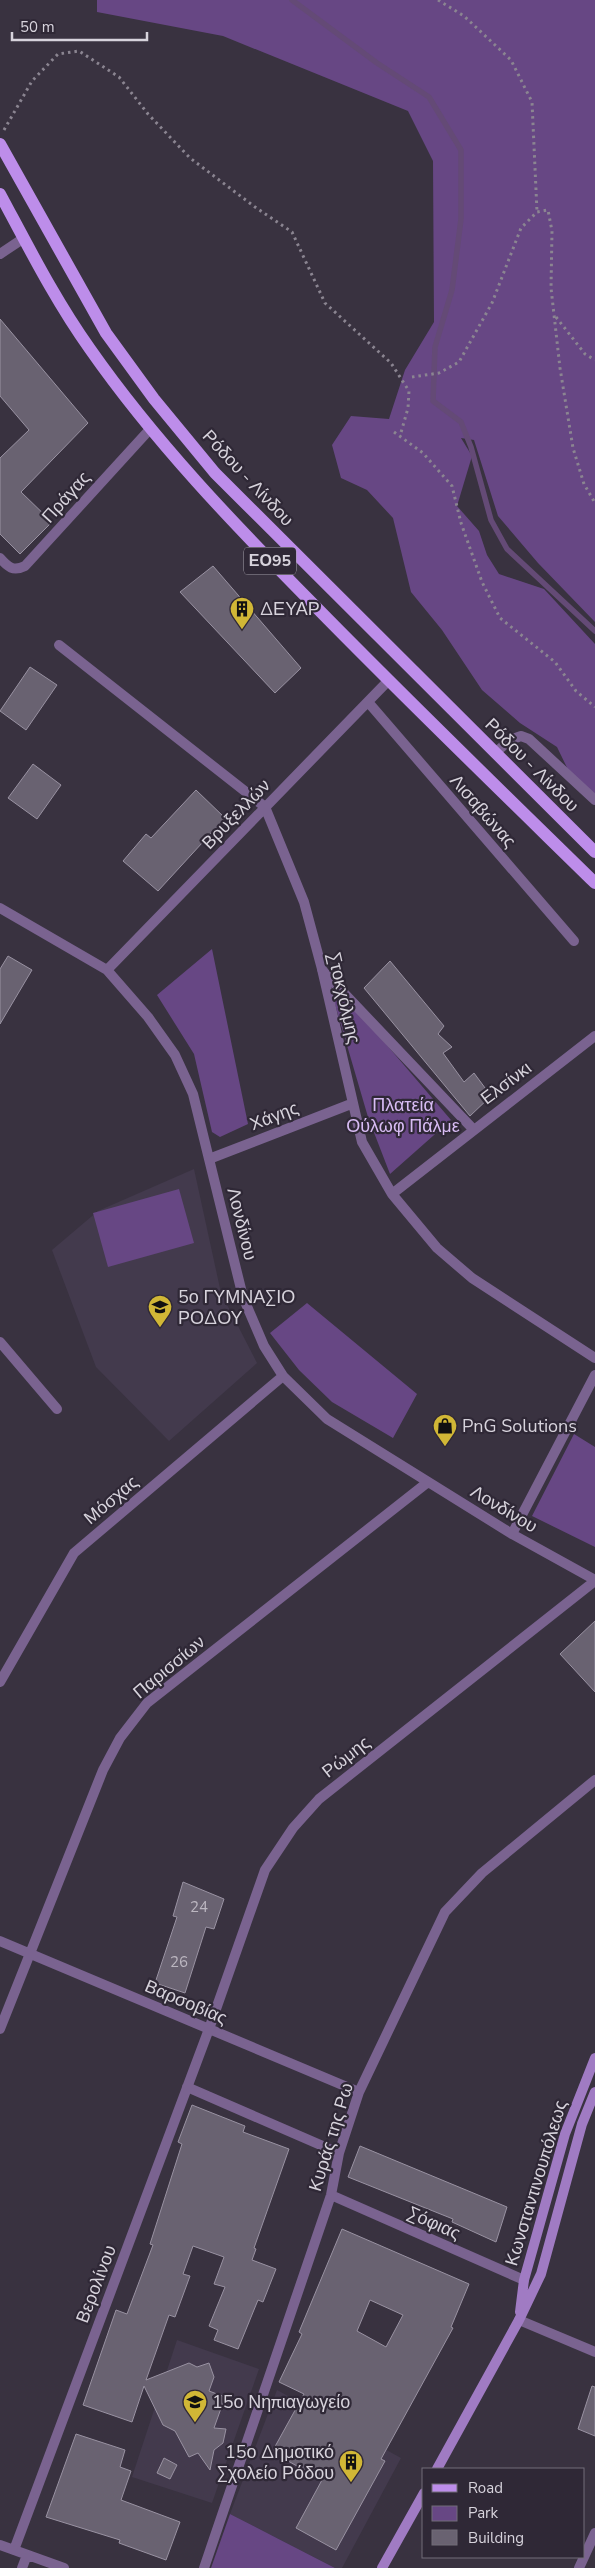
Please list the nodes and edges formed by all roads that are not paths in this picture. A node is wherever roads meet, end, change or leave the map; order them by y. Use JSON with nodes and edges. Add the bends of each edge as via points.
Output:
{"nodes":[{"id":1,"x":2,"y":138,"type":"edge"},
{"id":2,"x":0,"y":194,"type":"edge"},
{"id":3,"x":24,"y":238,"type":"junction"},
{"id":4,"x":0,"y":254,"type":"edge"},
{"id":5,"x":151,"y":428,"type":"junction"},
{"id":6,"x":0,"y":558,"type":"edge"},
{"id":7,"x":59,"y":645,"type":"dead end"},
{"id":8,"x":388,"y":681,"type":"junction"},
{"id":9,"x":368,"y":702,"type":"junction"},
{"id":10,"x":494,"y":753,"type":"junction"},
{"id":11,"x":595,"y":800,"type":"edge"},
{"id":12,"x":265,"y":807,"type":"junction"},
{"id":13,"x":595,"y":852,"type":"edge"},
{"id":14,"x":595,"y":883,"type":"edge"},
{"id":15,"x":0,"y":908,"type":"edge"},
{"id":16,"x":574,"y":941,"type":"dead end"},
{"id":17,"x":322,"y":969,"type":"junction"},
{"id":18,"x":107,"y":970,"type":"junction"},
{"id":19,"x":595,"y":1036,"type":"edge"},
{"id":20,"x":351,"y":1104,"type":"junction"},
{"id":21,"x":472,"y":1129,"type":"junction"},
{"id":22,"x":209,"y":1159,"type":"junction"},
{"id":23,"x":392,"y":1194,"type":"junction"},
{"id":24,"x":0,"y":1342,"type":"edge"},
{"id":25,"x":595,"y":1358,"type":"edge"},
{"id":26,"x":595,"y":1375,"type":"edge"},
{"id":27,"x":283,"y":1376,"type":"junction"},
{"id":28,"x":57,"y":1409,"type":"dead end"},
{"id":29,"x":428,"y":1482,"type":"junction"},
{"id":30,"x":512,"y":1534,"type":"junction"},
{"id":31,"x":595,"y":1580,"type":"edge"},
{"id":32,"x":0,"y":1682,"type":"edge"},
{"id":33,"x":595,"y":1780,"type":"edge"},
{"id":34,"x":0,"y":1941,"type":"edge"},
{"id":35,"x":29,"y":1954,"type":"junction"},
{"id":36,"x":0,"y":2029,"type":"edge"},
{"id":37,"x":210,"y":2029,"type":"junction"},
{"id":38,"x":595,"y":2058,"type":"edge"},
{"id":39,"x":188,"y":2088,"type":"junction"},
{"id":40,"x":359,"y":2092,"type":"junction"},
{"id":41,"x":595,"y":2092,"type":"edge"},
{"id":42,"x":339,"y":2153,"type":"junction"},
{"id":43,"x":331,"y":2196,"type":"junction"},
{"id":44,"x":524,"y":2280,"type":"junction"},
{"id":45,"x":519,"y":2320,"type":"junction"},
{"id":46,"x":595,"y":2352,"type":"edge"},
{"id":47,"x":438,"y":2468,"type":"edge"},
{"id":48,"x":422,"y":2497,"type":"edge"},
{"id":49,"x":595,"y":2534,"type":"edge"},
{"id":50,"x":0,"y":2545,"type":"edge"},
{"id":51,"x":14,"y":2550,"type":"junction"},
{"id":52,"x":27,"y":2555,"type":"junction"},
{"id":53,"x":585,"y":2555,"type":"edge"},
{"id":54,"x":22,"y":2568,"type":"edge"},
{"id":55,"x":64,"y":2568,"type":"edge"},
{"id":56,"x":204,"y":2568,"type":"edge"},
{"id":57,"x":382,"y":2568,"type":"edge"}],
"edges":[{"from":1,"to":10,"type":"main road","name":"Ρόδου - Λίνδου","number":"ΕΟ95","via":[[90,309],[154,400],[215,472]]},
{"from":2,"to":3,"type":"main road","number":"ΕΟ95"},
{"from":3,"to":4,"type":"street"},
{"from":3,"to":5,"type":"main road","number":"ΕΟ95","via":[[88,347]]},
{"from":5,"to":6,"type":"street","name":"Πράγας","via":[[25,566],[11,569]]},
{"from":5,"to":8,"type":"main road","number":"ΕΟ95","via":[[242,532]]},
{"from":7,"to":12,"type":"street","name":"Στοκχόλμης"},
{"from":8,"to":9,"type":"street","name":"Βρυξελλών"},
{"from":8,"to":14,"type":"main road","number":"ΕΟ95"},
{"from":9,"to":12,"type":"street","name":"Βρυξελλών"},
{"from":9,"to":16,"type":"street","name":"Λισαβώνας"},
{"from":10,"to":11,"type":"street","via":[[510,740],[521,736],[530,739]]},
{"from":10,"to":13,"type":"main road","name":"Ρόδου - Λίνδου","number":"ΕΟ95"},
{"from":12,"to":17,"type":"street","name":"Στοκχόλμης","via":[[304,902]]},
{"from":12,"to":18,"type":"street","name":"Βρυξελλών"},
{"from":15,"to":18,"type":"street","name":"Λονδίνου"},
{"from":17,"to":20,"type":"street","name":"Στοκχόλμης"},
{"from":17,"to":21,"type":"street"},
{"from":18,"to":22,"type":"street","name":"Λονδίνου","via":[[148,1016],[175,1055],[193,1094]]},
{"from":19,"to":21,"type":"street","name":"Ελσίνκι"},
{"from":20,"to":22,"type":"street","name":"Χάγης"},
{"from":20,"to":23,"type":"street","name":"Στοκχόλμης","via":[[362,1142]]},
{"from":21,"to":23,"type":"street","name":"Ελσίνκι"},
{"from":22,"to":27,"type":"street","name":"Λονδίνου","via":[[243,1297],[264,1346]]},
{"from":23,"to":25,"type":"street","name":"Στοκχόλμης","via":[[437,1248],[472,1278]]},
{"from":24,"to":28,"type":"street"},
{"from":26,"to":30,"type":"street"},
{"from":27,"to":29,"type":"street","name":"Λονδίνου","via":[[327,1419]]},
{"from":27,"to":32,"type":"street","name":"Μόσχας","via":[[74,1553]]},
{"from":29,"to":30,"type":"street","name":"Λονδίνου"},
{"from":29,"to":35,"type":"street","name":"Παρισσίων","via":[[147,1703],[120,1738],[103,1770]]},
{"from":30,"to":31,"type":"street","name":"Λονδίνου"},
{"from":31,"to":37,"type":"street","name":"Ρώμης","via":[[319,1799],[293,1828],[265,1870]]},
{"from":33,"to":40,"type":"street","name":"Κυράς της Ρω","via":[[482,1873],[445,1912]]},
{"from":34,"to":35,"type":"street","name":"Βαρσοβίας"},
{"from":35,"to":36,"type":"street","name":"Παρισσίων"},
{"from":35,"to":37,"type":"street","name":"Βαρσοβίας"},
{"from":37,"to":39,"type":"street","name":"Βερολίνου"},
{"from":37,"to":40,"type":"street","name":"Βαρσοβίας"},
{"from":38,"to":44,"type":"main road","name":"Κωνσταντινουπόλεως","via":[[565,2134]]},
{"from":39,"to":42,"type":"street"},
{"from":39,"to":51,"type":"street","name":"Βερολίνου"},
{"from":40,"to":42,"type":"street","name":"Κυράς της Ρω"},
{"from":41,"to":45,"type":"main road","name":"Κωνσταντινουπόλεως","via":[[582,2124],[541,2274]]},
{"from":42,"to":43,"type":"street","name":"Κυράς της Ρω"},
{"from":43,"to":44,"type":"street","name":"Σόφιας"},
{"from":43,"to":56,"type":"street","name":"Κυράς της Ρω"},
{"from":44,"to":45,"type":"main road","name":"Κωνσταντινουπόλεως"},
{"from":45,"to":46,"type":"street"},
{"from":45,"to":47,"type":"main road","name":"Κωνσταντινουπόλεως"},
{"from":48,"to":57,"type":"main road"},
{"from":49,"to":53,"type":"street"},
{"from":50,"to":51,"type":"street"},
{"from":51,"to":52,"type":"street"},
{"from":52,"to":54,"type":"street"},
{"from":52,"to":55,"type":"street"}]}
